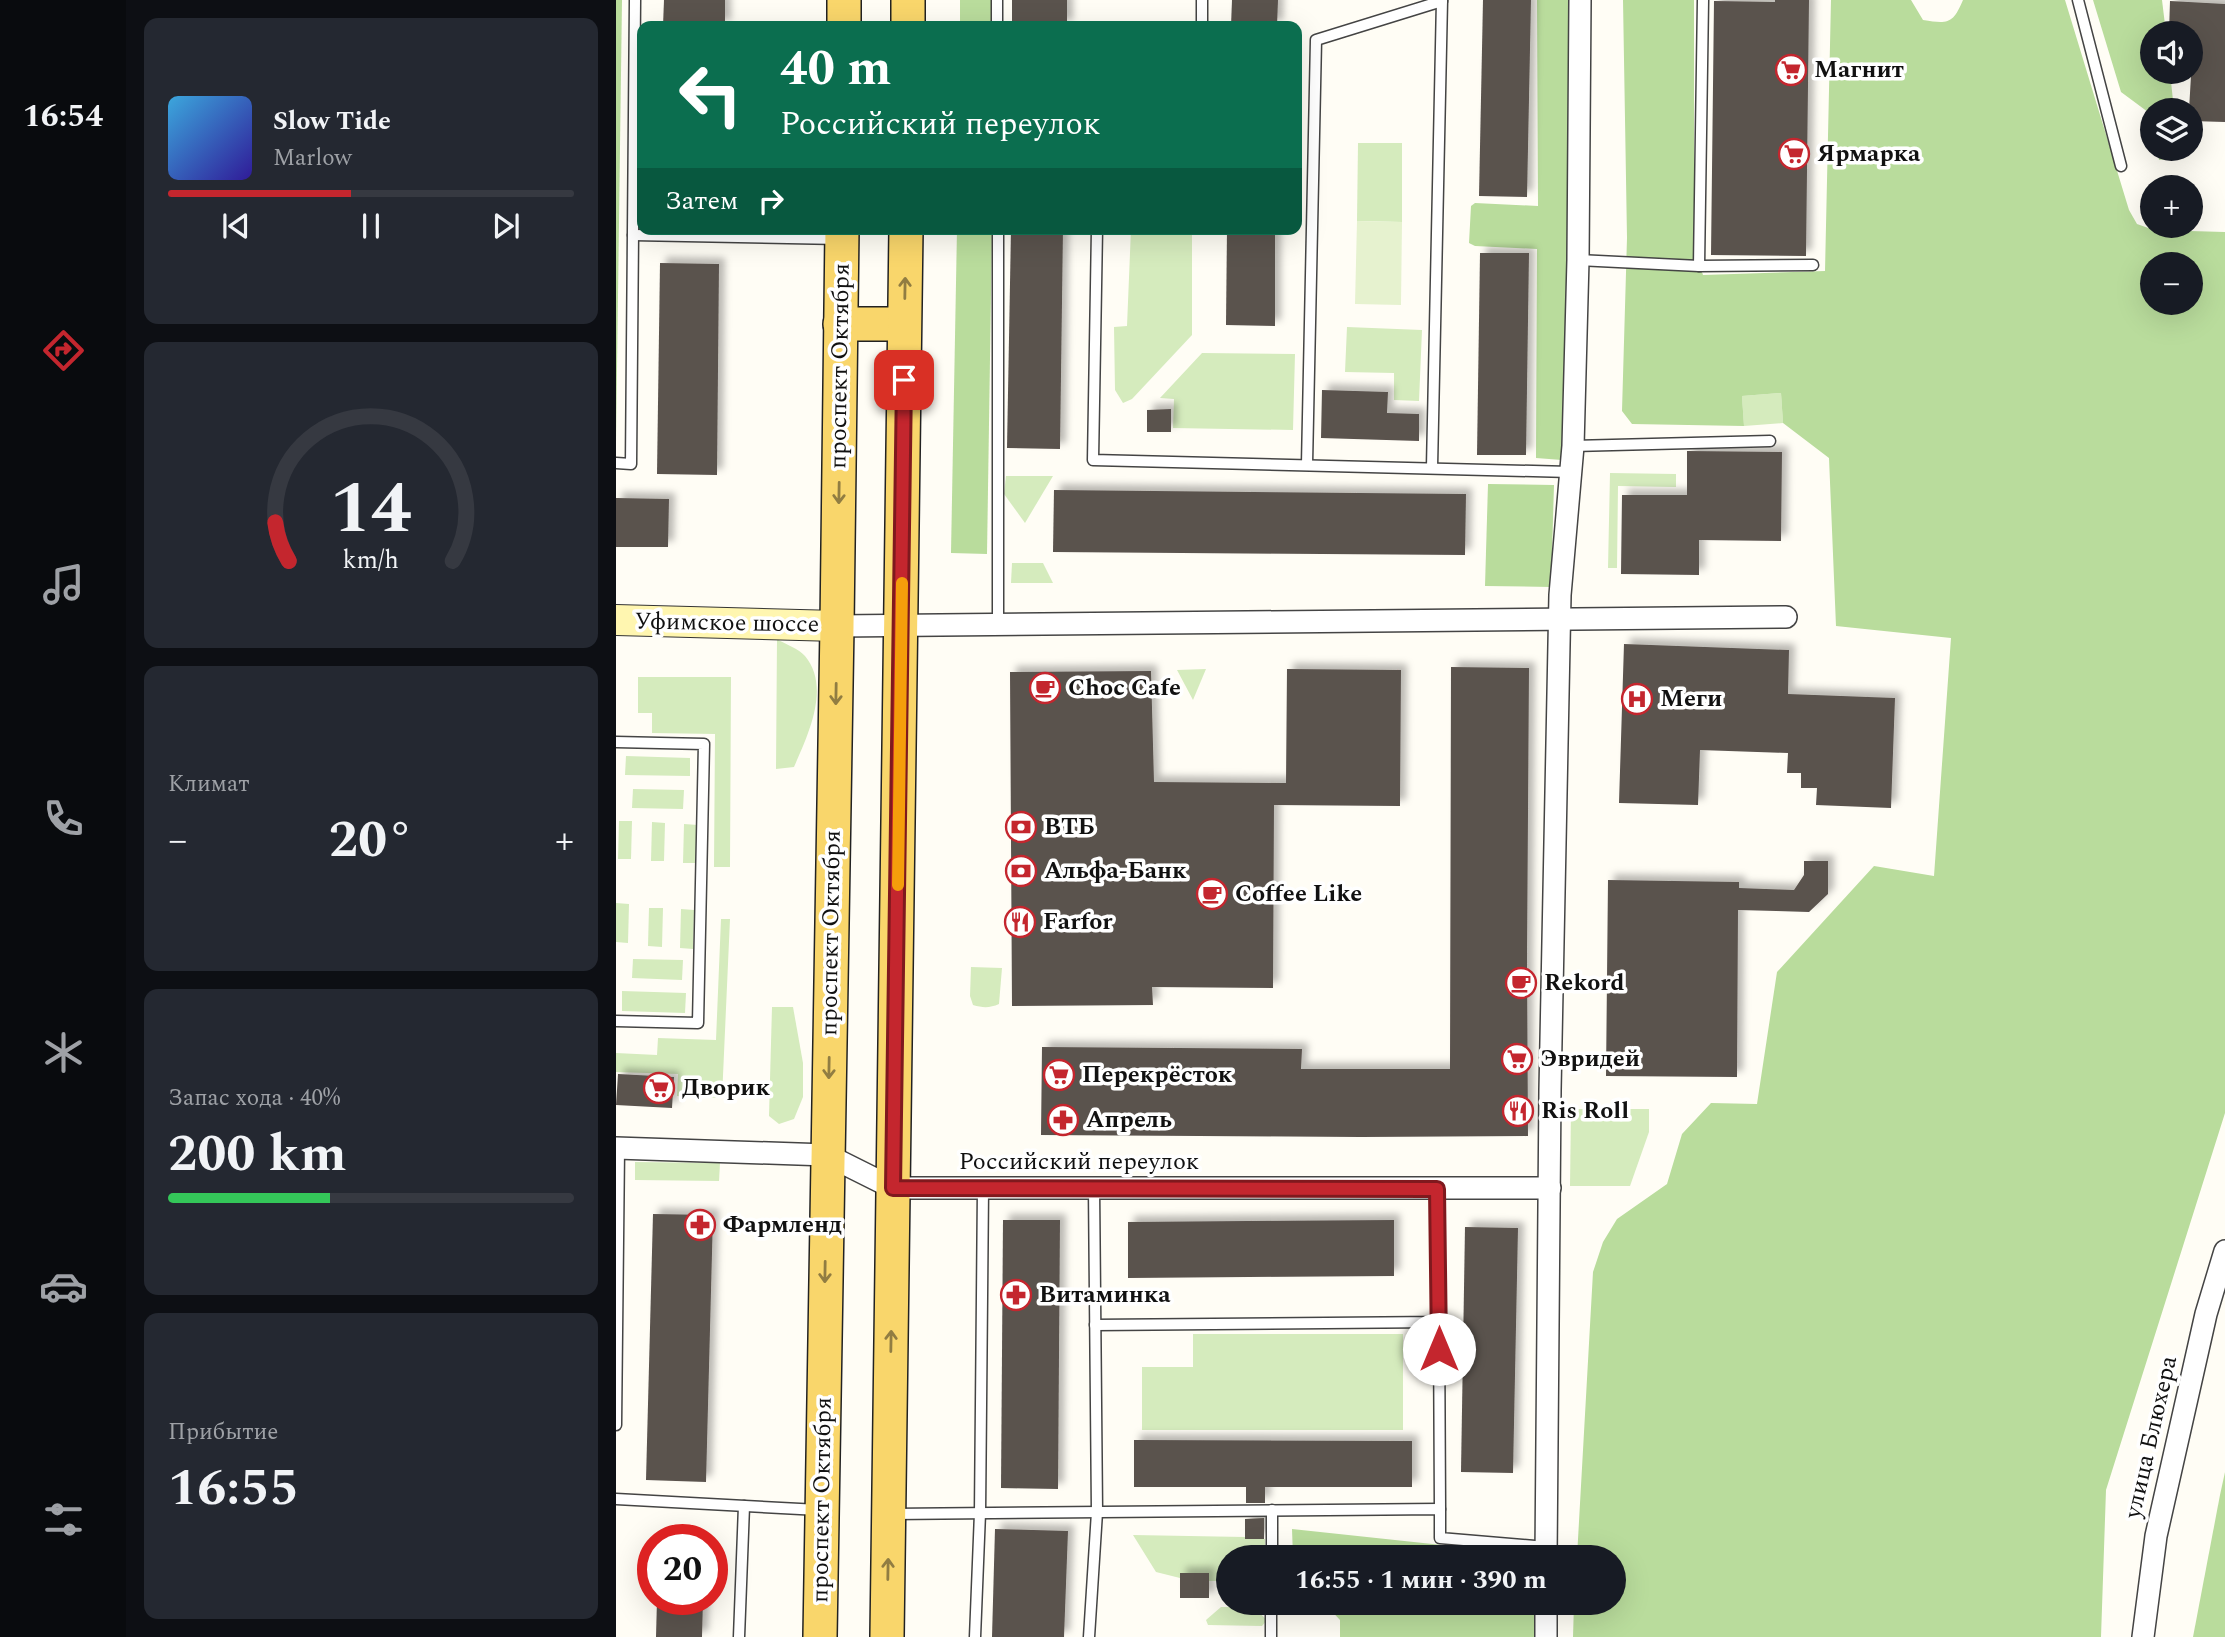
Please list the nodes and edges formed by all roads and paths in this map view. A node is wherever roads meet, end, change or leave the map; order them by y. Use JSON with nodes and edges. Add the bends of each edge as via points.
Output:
{"nodes":[{"id":1,"x":635,"y":0,"type":"edge"},
{"id":2,"x":844,"y":0,"type":"edge"},
{"id":3,"x":908,"y":0,"type":"edge"},
{"id":4,"x":997,"y":0,"type":"edge"},
{"id":5,"x":1202,"y":0,"type":"edge"},
{"id":6,"x":1580,"y":0,"type":"edge"},
{"id":7,"x":1703,"y":0,"type":"edge"},
{"id":8,"x":2078,"y":0,"type":"edge"},
{"id":9,"x":1442,"y":1,"type":"edge"},
{"id":10,"x":844,"y":21,"type":"edge"},
{"id":11,"x":908,"y":21,"type":"edge"},
{"id":12,"x":997,"y":21,"type":"edge"},
{"id":13,"x":1202,"y":21,"type":"edge"},
{"id":14,"x":2122,"y":166,"type":"dead end"},
{"id":15,"x":633,"y":235,"type":"junction"},
{"id":16,"x":637,"y":235,"type":"edge"},
{"id":17,"x":841,"y":235,"type":"edge"},
{"id":18,"x":906,"y":235,"type":"edge"},
{"id":19,"x":998,"y":235,"type":"edge"},
{"id":20,"x":1097,"y":235,"type":"edge"},
{"id":21,"x":1578,"y":260,"type":"junction"},
{"id":22,"x":1813,"y":265,"type":"dead end"},
{"id":23,"x":1699,"y":266,"type":"junction"},
{"id":24,"x":841,"y":324,"type":"junction"},
{"id":25,"x":905,"y":324,"type":"junction"},
{"id":26,"x":1770,"y":441,"type":"dead end"},
{"id":27,"x":1573,"y":446,"type":"junction"},
{"id":28,"x":616,"y":463,"type":"edge"},
{"id":29,"x":1307,"y":464,"type":"junction"},
{"id":30,"x":1432,"y":467,"type":"junction"},
{"id":31,"x":1570,"y":472,"type":"junction"},
{"id":32,"x":1786,"y":617,"type":"dead end"},
{"id":33,"x":1560,"y":619,"type":"junction"},
{"id":34,"x":616,"y":620,"type":"edge"},
{"id":35,"x":838,"y":625,"type":"junction"},
{"id":36,"x":902,"y":625,"type":"junction"},
{"id":37,"x":998,"y":625,"type":"junction"},
{"id":38,"x":616,"y":742,"type":"edge"},
{"id":39,"x":616,"y":1021,"type":"edge"},
{"id":40,"x":618,"y":1148,"type":"edge"},
{"id":41,"x":827,"y":1155,"type":"junction"},
{"id":42,"x":893,"y":1188,"type":"junction"},
{"id":43,"x":982,"y":1188,"type":"junction"},
{"id":44,"x":1094,"y":1188,"type":"junction"},
{"id":45,"x":1550,"y":1188,"type":"junction"},
{"id":46,"x":1437,"y":1189,"type":"junction"},
{"id":47,"x":2225,"y":1251,"type":"edge"},
{"id":48,"x":618,"y":1301,"type":"edge"},
{"id":49,"x":1438,"y":1322,"type":"junction"},
{"id":50,"x":1096,"y":1325,"type":"junction"},
{"id":51,"x":616,"y":1426,"type":"edge"},
{"id":52,"x":616,"y":1499,"type":"edge"},
{"id":53,"x":744,"y":1506,"type":"junction"},
{"id":54,"x":1440,"y":1509,"type":"junction"},
{"id":55,"x":822,"y":1510,"type":"junction"},
{"id":56,"x":1272,"y":1510,"type":"junction"},
{"id":57,"x":1097,"y":1512,"type":"junction"},
{"id":58,"x":980,"y":1513,"type":"junction"},
{"id":59,"x":889,"y":1514,"type":"junction"},
{"id":60,"x":1272,"y":1545,"type":"edge"},
{"id":61,"x":1489,"y":1545,"type":"edge"},
{"id":62,"x":1546,"y":1545,"type":"edge"},
{"id":63,"x":1271,"y":1615,"type":"edge"},
{"id":64,"x":1546,"y":1615,"type":"edge"},
{"id":65,"x":739,"y":1637,"type":"edge"},
{"id":66,"x":820,"y":1637,"type":"edge"},
{"id":67,"x":887,"y":1637,"type":"edge"},
{"id":68,"x":975,"y":1637,"type":"edge"},
{"id":69,"x":1089,"y":1637,"type":"edge"},
{"id":70,"x":1271,"y":1637,"type":"edge"},
{"id":71,"x":1546,"y":1637,"type":"edge"},
{"id":72,"x":2143,"y":1637,"type":"edge"}],
"edges":[{"from":1,"to":15,"type":"lane"},
{"from":2,"to":10,"type":"main road"},
{"from":3,"to":11,"type":"main road"},
{"from":4,"to":12,"type":"lane"},
{"from":5,"to":13,"type":"lane"},
{"from":6,"to":21,"type":"street"},
{"from":7,"to":23,"type":"lane"},
{"from":8,"to":14,"type":"lane"},
{"from":9,"to":29,"type":"lane","via":[[1316,40]]},
{"from":9,"to":30,"type":"lane"},
{"from":15,"to":16,"type":"lane"},
{"from":15,"to":28,"type":"lane","via":[[631,464]]},
{"from":17,"to":24,"type":"main road","name":"проспект Октября"},
{"from":25,"to":18,"type":"main road","one_way":true},
{"from":19,"to":37,"type":"lane"},
{"from":20,"to":29,"type":"lane","via":[[1093,460]]},
{"from":21,"to":23,"type":"lane"},
{"from":21,"to":27,"type":"street"},
{"from":22,"to":23,"type":"lane"},
{"from":24,"to":25,"type":"main road"},
{"from":24,"to":35,"type":"main road","name":"проспект Октября","one_way":true},
{"from":25,"to":36,"type":"main road"},
{"from":26,"to":27,"type":"lane"},
{"from":27,"to":31,"type":"street"},
{"from":29,"to":30,"type":"lane"},
{"from":30,"to":31,"type":"lane"},
{"from":31,"to":33,"type":"street"},
{"from":32,"to":33,"type":"street"},
{"from":33,"to":37,"type":"street"},
{"from":33,"to":45,"type":"street"},
{"from":34,"to":35,"type":"main road","name":"Уфимское шоссе"},
{"from":35,"to":36,"type":"street"},
{"from":35,"to":41,"type":"main road","name":"проспект Октября","one_way":true},
{"from":36,"to":37,"type":"street"},
{"from":36,"to":42,"type":"main road"},
{"from":38,"to":39,"type":"lane","via":[[704,744],[698,1024]]},
{"from":40,"to":41,"type":"street","name":"Российский переулок"},
{"from":40,"to":48,"type":"lane"},
{"from":41,"to":42,"type":"street","name":"Российский переулок"},
{"from":41,"to":55,"type":"main road","name":"проспект Октября","one_way":true},
{"from":42,"to":43,"type":"street","name":"Российский переулок"},
{"from":59,"to":42,"type":"main road","one_way":true},
{"from":43,"to":44,"type":"street","name":"Российский переулок"},
{"from":43,"to":58,"type":"lane"},
{"from":44,"to":46,"type":"street","name":"Российский переулок"},
{"from":44,"to":50,"type":"lane"},
{"from":45,"to":46,"type":"street","name":"Российский переулок"},
{"from":45,"to":62,"type":"street"},
{"from":46,"to":49,"type":"lane"},
{"from":47,"to":72,"type":"street","name":"улица Блюхера","via":[[2155,1536]]},
{"from":48,"to":51,"type":"lane"},
{"from":49,"to":50,"type":"lane"},
{"from":49,"to":54,"type":"lane"},
{"from":50,"to":57,"type":"lane"},
{"from":52,"to":53,"type":"lane"},
{"from":53,"to":55,"type":"lane"},
{"from":53,"to":65,"type":"lane"},
{"from":54,"to":56,"type":"lane"},
{"from":54,"to":61,"type":"lane","via":[[1440,1538]]},
{"from":55,"to":66,"type":"main road","name":"проспект Октября"},
{"from":56,"to":57,"type":"lane"},
{"from":56,"to":60,"type":"lane"},
{"from":57,"to":58,"type":"lane"},
{"from":57,"to":69,"type":"lane"},
{"from":58,"to":59,"type":"lane"},
{"from":58,"to":68,"type":"lane"},
{"from":67,"to":59,"type":"main road","one_way":true},
{"from":63,"to":70,"type":"lane"},
{"from":64,"to":71,"type":"street"}]}
